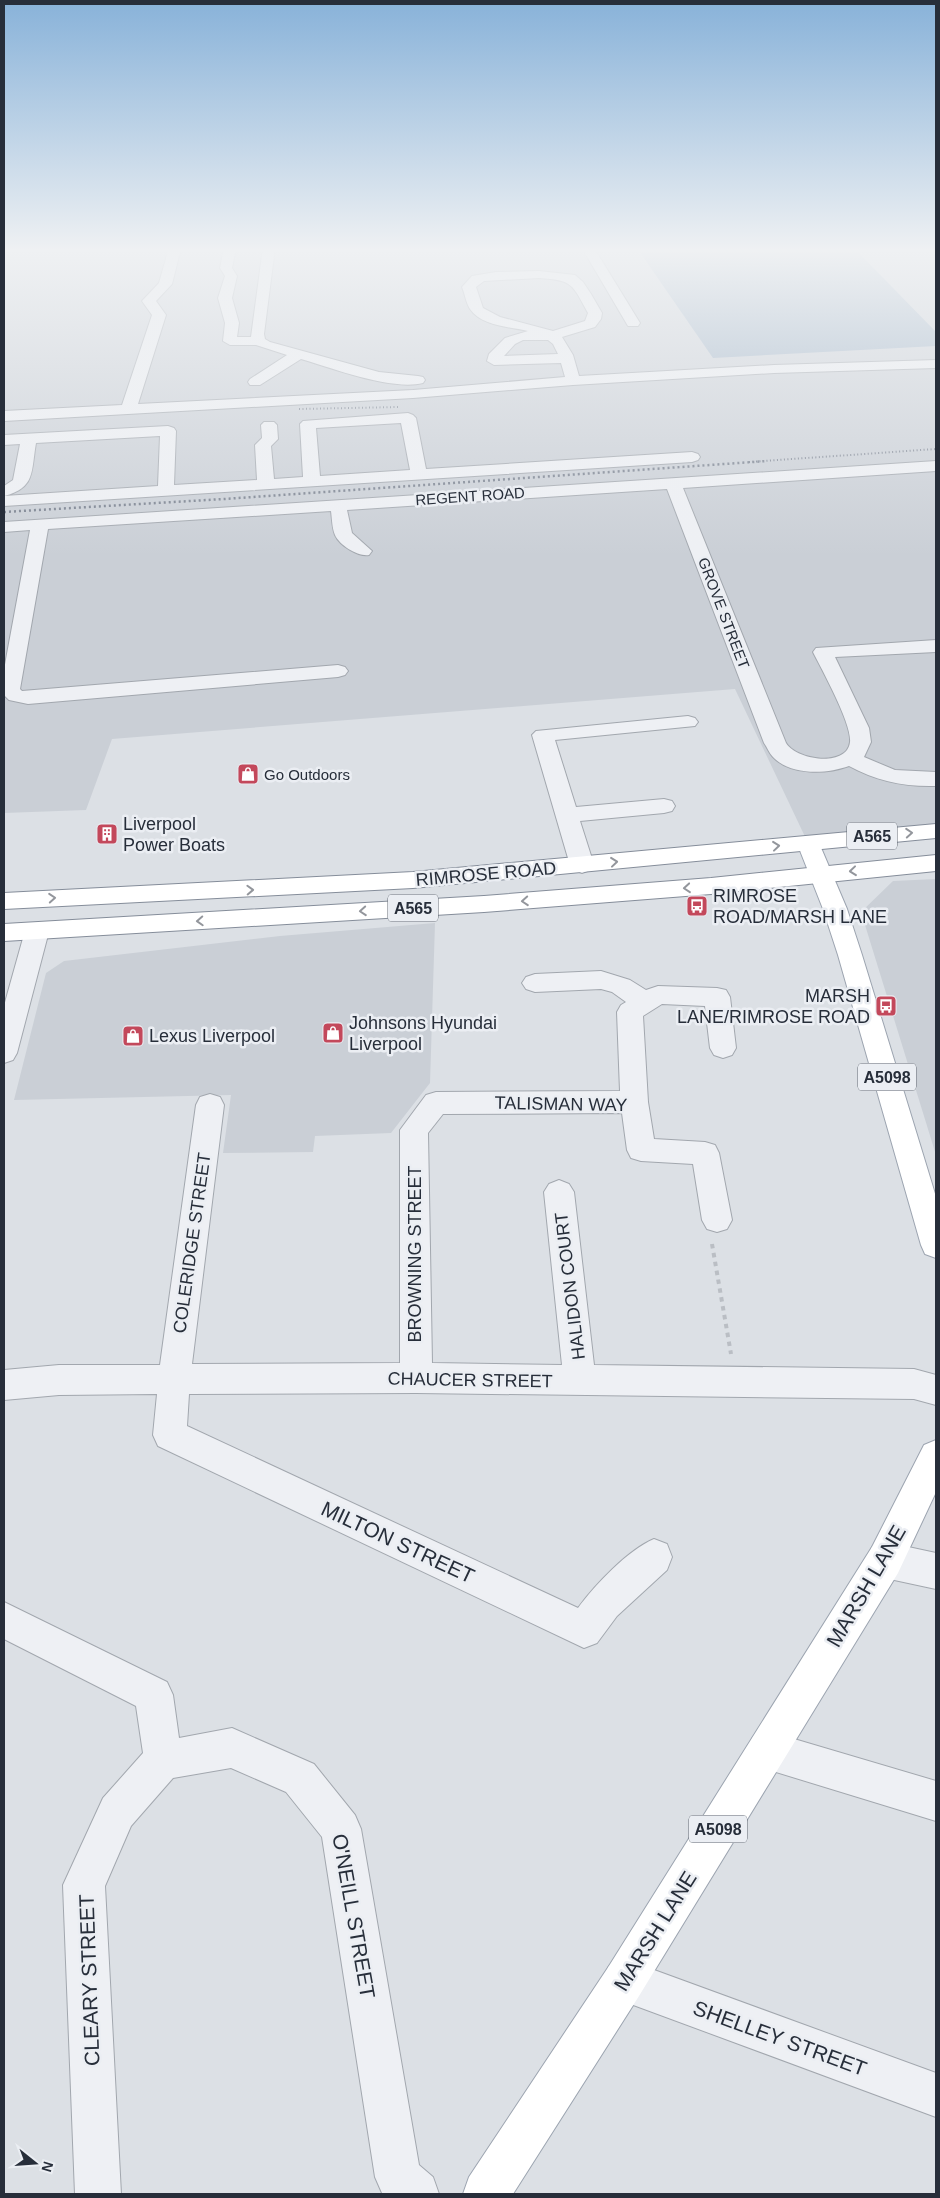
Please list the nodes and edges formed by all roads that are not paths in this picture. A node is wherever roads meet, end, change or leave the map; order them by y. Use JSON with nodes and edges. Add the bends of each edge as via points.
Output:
{"nodes":[{"id":1,"x":147,"y":351,"type":"edge"},
{"id":2,"x":287,"y":351,"type":"edge"},
{"id":3,"x":489,"y":351,"type":"edge"},
{"id":4,"x":502,"y":351,"type":"edge"},
{"id":5,"x":563,"y":351,"type":"edge"},
{"id":6,"x":299,"y":354,"type":"junction"},
{"id":7,"x":565,"y":355,"type":"junction"},
{"id":8,"x":936,"y":364,"type":"edge"},
{"id":9,"x":487,"y":366,"type":"junction"},
{"id":10,"x":274,"y":370,"type":"junction"},
{"id":11,"x":573,"y":381,"type":"junction"},
{"id":12,"x":255,"y":382,"type":"dead end"},
{"id":13,"x":274,"y":402,"type":"junction"},
{"id":14,"x":129,"y":408,"type":"junction"},
{"id":15,"x":4,"y":416,"type":"edge"},
{"id":16,"x":269,"y":425,"type":"dead end"},
{"id":17,"x":29,"y":439,"type":"junction"},
{"id":18,"x":4,"y":440,"type":"edge"},
{"id":19,"x":692,"y":457,"type":"dead end"},
{"id":20,"x":936,"y":466,"type":"edge"},
{"id":21,"x":419,"y":475,"type":"junction"},
{"id":22,"x":312,"y":482,"type":"junction"},
{"id":23,"x":672,"y":483,"type":"junction"},
{"id":24,"x":266,"y":485,"type":"junction"},
{"id":25,"x":166,"y":491,"type":"junction"},
{"id":26,"x":4,"y":492,"type":"edge"},
{"id":27,"x":4,"y":501,"type":"edge"},
{"id":28,"x":338,"y":505,"type":"junction"},
{"id":29,"x":40,"y":524,"type":"junction"},
{"id":30,"x":4,"y":527,"type":"edge"},
{"id":31,"x":363,"y":551,"type":"dead end"},
{"id":32,"x":936,"y":646,"type":"edge"},
{"id":33,"x":338,"y":671,"type":"dead end"},
{"id":34,"x":688,"y":722,"type":"dead end"},
{"id":35,"x":850,"y":758,"type":"junction"},
{"id":36,"x":936,"y":779,"type":"edge"},
{"id":37,"x":664,"y":806,"type":"dead end"},
{"id":38,"x":567,"y":815,"type":"junction"},
{"id":39,"x":936,"y":831,"type":"edge"},
{"id":40,"x":808,"y":843,"type":"junction"},
{"id":41,"x":936,"y":863,"type":"edge"},
{"id":42,"x":582,"y":866,"type":"junction"},
{"id":43,"x":822,"y":874,"type":"junction"},
{"id":44,"x":4,"y":901,"type":"edge"},
{"id":45,"x":37,"y":931,"type":"junction"},
{"id":46,"x":4,"y":933,"type":"edge"},
{"id":47,"x":534,"y":982,"type":"dead end"},
{"id":48,"x":645,"y":1003,"type":"junction"},
{"id":49,"x":723,"y":1048,"type":"dead end"},
{"id":50,"x":4,"y":1053,"type":"edge"},
{"id":51,"x":634,"y":1102,"type":"junction"},
{"id":52,"x":210,"y":1105,"type":"dead end"},
{"id":53,"x":414,"y":1130,"type":"joint"},
{"id":54,"x":559,"y":1192,"type":"dead end"},
{"id":55,"x":717,"y":1220,"type":"road end"},
{"id":56,"x":936,"y":1245,"type":"edge"},
{"id":57,"x":416,"y":1378,"type":"junction"},
{"id":58,"x":174,"y":1381,"type":"junction"},
{"id":59,"x":580,"y":1381,"type":"junction"},
{"id":60,"x":4,"y":1385,"type":"edge"},
{"id":61,"x":936,"y":1390,"type":"edge"},
{"id":62,"x":936,"y":1456,"type":"edge"},
{"id":63,"x":654,"y":1557,"type":"dead end"},
{"id":64,"x":886,"y":1560,"type":"junction"},
{"id":65,"x":936,"y":1572,"type":"edge"},
{"id":66,"x":4,"y":1620,"type":"edge"},
{"id":67,"x":767,"y":1751,"type":"junction"},
{"id":68,"x":163,"y":1760,"type":"junction"},
{"id":69,"x":924,"y":1798,"type":"edge"},
{"id":70,"x":624,"y":1981,"type":"junction"},
{"id":71,"x":936,"y":2095,"type":"edge"},
{"id":72,"x":98,"y":2194,"type":"edge"},
{"id":73,"x":416,"y":2194,"type":"edge"},
{"id":74,"x":486,"y":2194,"type":"edge"}],
"edges":[{"from":1,"to":14,"type":"street"},
{"from":2,"to":6,"type":"street"},
{"from":3,"to":9,"type":"street"},
{"from":4,"to":9,"type":"street"},
{"from":5,"to":7,"type":"street"},
{"from":6,"to":9,"type":"street","via":[[393,380],[468,377]]},
{"from":6,"to":10,"type":"street"},
{"from":7,"to":9,"type":"street"},
{"from":7,"to":11,"type":"street"},
{"from":8,"to":11,"type":"street","via":[[774,369]]},
{"from":10,"to":12,"type":"street"},
{"from":10,"to":13,"type":"street"},
{"from":11,"to":13,"type":"street"},
{"from":13,"to":14,"type":"street"},
{"from":14,"to":15,"type":"street"},
{"from":16,"to":24,"type":"street","via":[[270,439],[263,445]]},
{"from":17,"to":18,"type":"street"},
{"from":17,"to":25,"type":"street","via":[[168,431]]},
{"from":17,"to":26,"type":"street","via":[[21,482]]},
{"from":19,"to":21,"type":"street"},
{"from":20,"to":23,"type":"street","name":"REGENT ROAD"},
{"from":21,"to":22,"type":"street"},
{"from":21,"to":22,"type":"street","via":[[408,418],[308,424]]},
{"from":22,"to":24,"type":"street"},
{"from":23,"to":28,"type":"street","name":"REGENT ROAD"},
{"from":23,"to":35,"type":"street","name":"GROVE STREET","via":[[781,753],[811,765],[833,765]]},
{"from":24,"to":25,"type":"street"},
{"from":25,"to":27,"type":"street"},
{"from":28,"to":29,"type":"street","name":"REGENT ROAD"},
{"from":28,"to":31,"type":"street","via":[[344,535]]},
{"from":29,"to":30,"type":"street","name":"REGENT ROAD"},
{"from":29,"to":33,"type":"street","via":[[10,690],[16,696],[28,698]]},
{"from":32,"to":35,"type":"street","via":[[823,652],[862,738],[860,749]]},
{"from":34,"to":38,"type":"street","via":[[543,735]]},
{"from":35,"to":36,"type":"street","via":[[875,772],[896,778]]},
{"from":37,"to":38,"type":"street"},
{"from":38,"to":42,"type":"street"},
{"from":40,"to":39,"type":"main road","name":"RIMROSE ROAD","number":"A565","one_way":true},
{"from":42,"to":40,"type":"main road","name":"RIMROSE ROAD","number":"A565","one_way":true},
{"from":40,"to":43,"type":"main road","number":"A5098"},
{"from":41,"to":43,"type":"main road","name":"RIMROSE ROAD","number":"A565","one_way":true},
{"from":44,"to":42,"type":"main road","name":"RIMROSE ROAD","number":"A565","one_way":true,"via":[[316,887]]},
{"from":43,"to":45,"type":"main road","name":"RIMROSE ROAD","number":"A565","one_way":true,"via":[[494,903]]},
{"from":43,"to":56,"type":"main road","number":"A5098","via":[[850,955]]},
{"from":45,"to":46,"type":"main road","name":"RIMROSE ROAD","number":"A565"},
{"from":45,"to":50,"type":"street"},
{"from":47,"to":48,"type":"street","via":[[601,980],[621,986]]},
{"from":48,"to":49,"type":"street","via":[[658,995],[717,997]]},
{"from":48,"to":51,"type":"street","via":[[630,1012]]},
{"from":51,"to":53,"type":"street","name":"TALISMAN WAY","via":[[436,1103]]},
{"from":51,"to":55,"type":"street","name":"TALISMAN WAY","via":[[642,1150],[704,1153]]},
{"from":52,"to":58,"type":"street","name":"COLERIDGE STREET"},
{"from":53,"to":57,"type":"street","name":"BROWNING STREET"},
{"from":54,"to":59,"type":"street","name":"HALIDON COURT"},
{"from":57,"to":58,"type":"street","name":"CHAUCER STREET"},
{"from":57,"to":59,"type":"street","name":"CHAUCER STREET"},
{"from":58,"to":60,"type":"street","name":"CHAUCER STREET","via":[[59,1380]]},
{"from":58,"to":63,"type":"street","name":"MILTON STREET","via":[[170,1436],[584,1630],[604,1603]]},
{"from":59,"to":61,"type":"street","name":"CHAUCER STREET","via":[[914,1384]]},
{"from":62,"to":64,"type":"main road","name":"MARSH LANE","number":"A5098"},
{"from":64,"to":65,"type":"street"},
{"from":64,"to":67,"type":"main road","name":"MARSH LANE","number":"A5098"},
{"from":66,"to":68,"type":"street","via":[[154,1695]]},
{"from":67,"to":69,"type":"street"},
{"from":67,"to":70,"type":"main road","name":"MARSH LANE","number":"A5098"},
{"from":68,"to":72,"type":"street","name":"CLEARY STREET","via":[[117,1812],[84,1885]]},
{"from":68,"to":73,"type":"street","name":"O'NEILL STREET","via":[[232,1748],[300,1778],[341,1828],[398,2177]]},
{"from":70,"to":71,"type":"street","name":"SHELLEY STREET"},
{"from":70,"to":74,"type":"main road","name":"MARSH LANE","number":"A5098"}]}
